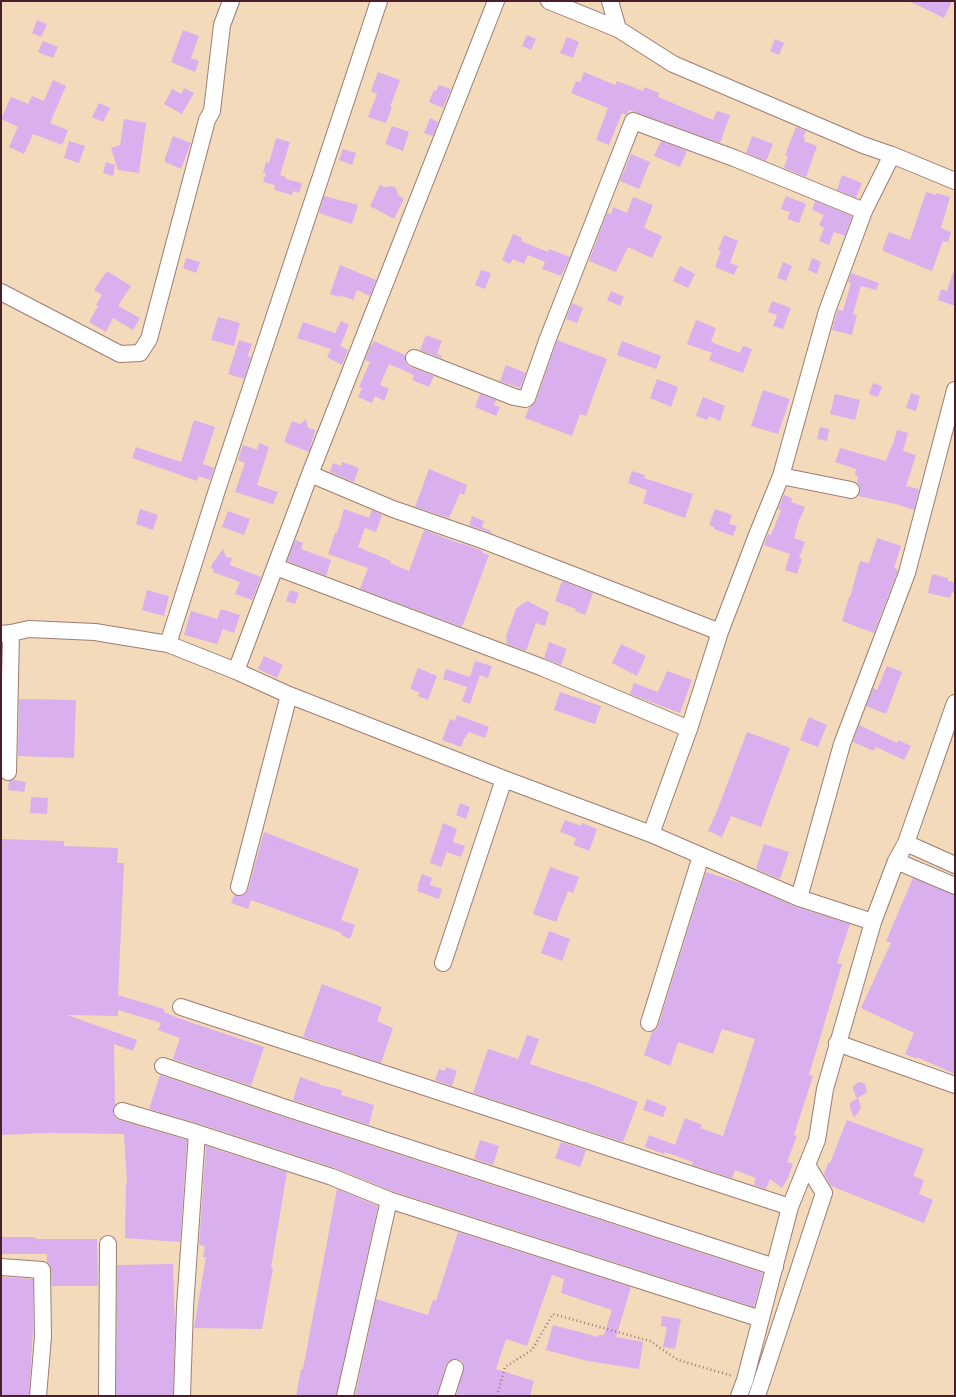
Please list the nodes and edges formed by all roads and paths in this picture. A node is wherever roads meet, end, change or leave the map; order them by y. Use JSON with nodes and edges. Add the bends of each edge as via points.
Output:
{"nodes":[{"id":1,"x":232,"y":1,"type":"edge"},
{"id":2,"x":380,"y":1,"type":"edge"},
{"id":3,"x":496,"y":1,"type":"edge"},
{"id":4,"x":549,"y":1,"type":"edge"},
{"id":5,"x":610,"y":1,"type":"edge"},
{"id":6,"x":618,"y":29,"type":"junction"},
{"id":7,"x":892,"y":155,"type":"junction"},
{"id":8,"x":955,"y":181,"type":"edge"},
{"id":9,"x":864,"y":211,"type":"junction"},
{"id":10,"x":1,"y":292,"type":"edge"},
{"id":11,"x":414,"y":358,"type":"dead end"},
{"id":12,"x":955,"y":390,"type":"edge"},
{"id":13,"x":310,"y":474,"type":"junction"},
{"id":14,"x":781,"y":476,"type":"junction"},
{"id":15,"x":851,"y":490,"type":"dead end"},
{"id":16,"x":276,"y":567,"type":"junction"},
{"id":17,"x":720,"y":632,"type":"junction"},
{"id":18,"x":6,"y":634,"type":"edge"},
{"id":19,"x":168,"y":644,"type":"junction"},
{"id":20,"x":236,"y":671,"type":"junction"},
{"id":21,"x":289,"y":695,"type":"junction"},
{"id":22,"x":955,"y":703,"type":"edge"},
{"id":23,"x":689,"y":729,"type":"junction"},
{"id":24,"x":8,"y":772,"type":"dead end"},
{"id":25,"x":504,"y":779,"type":"junction"},
{"id":26,"x":651,"y":834,"type":"junction"},
{"id":27,"x":906,"y":842,"type":"junction"},
{"id":28,"x":701,"y":856,"type":"junction"},
{"id":29,"x":896,"y":861,"type":"junction"},
{"id":30,"x":955,"y":865,"type":"edge"},
{"id":31,"x":955,"y":886,"type":"edge"},
{"id":32,"x":239,"y":888,"type":"dead end"},
{"id":33,"x":798,"y":898,"type":"junction"},
{"id":34,"x":873,"y":922,"type":"junction"},
{"id":35,"x":443,"y":963,"type":"dead end"},
{"id":36,"x":181,"y":1007,"type":"dead end"},
{"id":37,"x":649,"y":1023,"type":"dead end"},
{"id":38,"x":837,"y":1044,"type":"junction"},
{"id":39,"x":163,"y":1066,"type":"dead end"},
{"id":40,"x":955,"y":1085,"type":"edge"},
{"id":41,"x":122,"y":1111,"type":"dead end"},
{"id":42,"x":197,"y":1133,"type":"junction"},
{"id":43,"x":807,"y":1166,"type":"junction"},
{"id":44,"x":389,"y":1200,"type":"junction"},
{"id":45,"x":790,"y":1207,"type":"junction"},
{"id":46,"x":108,"y":1244,"type":"dead end"},
{"id":47,"x":1,"y":1267,"type":"edge"},
{"id":48,"x":775,"y":1267,"type":"junction"},
{"id":49,"x":761,"y":1319,"type":"junction"},
{"id":50,"x":455,"y":1368,"type":"dead end"},
{"id":51,"x":745,"y":1380,"type":"junction"},
{"id":52,"x":38,"y":1396,"type":"edge"},
{"id":53,"x":107,"y":1396,"type":"edge"},
{"id":54,"x":182,"y":1396,"type":"edge"},
{"id":55,"x":346,"y":1396,"type":"edge"},
{"id":56,"x":446,"y":1396,"type":"edge"},
{"id":57,"x":497,"y":1396,"type":"edge"},
{"id":58,"x":739,"y":1396,"type":"edge"},
{"id":59,"x":757,"y":1396,"type":"edge"}],
"edges":[{"from":1,"to":10,"type":"street","via":[[222,25],[212,111],[207,120],[149,339],[140,353],[120,354]]},
{"from":2,"to":19,"type":"street"},
{"from":3,"to":13,"type":"street"},
{"from":4,"to":6,"type":"street"},
{"from":5,"to":6,"type":"street"},
{"from":6,"to":7,"type":"street","via":[[673,64]]},
{"from":7,"to":8,"type":"street"},
{"from":7,"to":9,"type":"street"},
{"from":9,"to":11,"type":"street","via":[[734,158],[633,121],[527,398],[514,396]]},
{"from":9,"to":14,"type":"street","via":[[827,311]]},
{"from":12,"to":33,"type":"street","via":[[907,573],[842,744]]},
{"from":13,"to":16,"type":"street"},
{"from":13,"to":17,"type":"street","via":[[394,509],[485,541]]},
{"from":14,"to":15,"type":"street"},
{"from":14,"to":17,"type":"street"},
{"from":16,"to":20,"type":"street"},
{"from":16,"to":23,"type":"street","via":[[541,667]]},
{"from":17,"to":23,"type":"street"},
{"from":18,"to":19,"type":"street","via":[[29,629],[95,632]]},
{"from":18,"to":24,"type":"street"},
{"from":19,"to":20,"type":"street"},
{"from":20,"to":21,"type":"street"},
{"from":21,"to":25,"type":"street"},
{"from":21,"to":32,"type":"street"},
{"from":22,"to":27,"type":"street"},
{"from":23,"to":26,"type":"street"},
{"from":25,"to":26,"type":"street"},
{"from":25,"to":35,"type":"street"},
{"from":26,"to":28,"type":"street"},
{"from":27,"to":29,"type":"street"},
{"from":27,"to":30,"type":"street"},
{"from":28,"to":33,"type":"street"},
{"from":28,"to":37,"type":"street"},
{"from":29,"to":31,"type":"street"},
{"from":29,"to":34,"type":"street"},
{"from":33,"to":34,"type":"street"},
{"from":34,"to":38,"type":"street"},
{"from":36,"to":45,"type":"street"},
{"from":38,"to":40,"type":"street"},
{"from":38,"to":43,"type":"street","via":[[825,1089],[817,1140]]},
{"from":39,"to":48,"type":"street"},
{"from":41,"to":42,"type":"street"},
{"from":42,"to":44,"type":"street","via":[[332,1177]]},
{"from":42,"to":54,"type":"street","via":[[185,1307]]},
{"from":43,"to":45,"type":"street"},
{"from":43,"to":59,"type":"street","via":[[824,1193]]},
{"from":44,"to":49,"type":"street"},
{"from":44,"to":55,"type":"street"},
{"from":45,"to":48,"type":"street"},
{"from":46,"to":53,"type":"street"},
{"from":47,"to":52,"type":"street","via":[[42,1270],[43,1337]]},
{"from":48,"to":49,"type":"street"},
{"from":49,"to":51,"type":"street"},
{"from":50,"to":56,"type":"street"},
{"from":51,"to":57,"type":"path","via":[[678,1360],[650,1341],[553,1314],[532,1350],[505,1367]]},
{"from":51,"to":58,"type":"street"}]}
